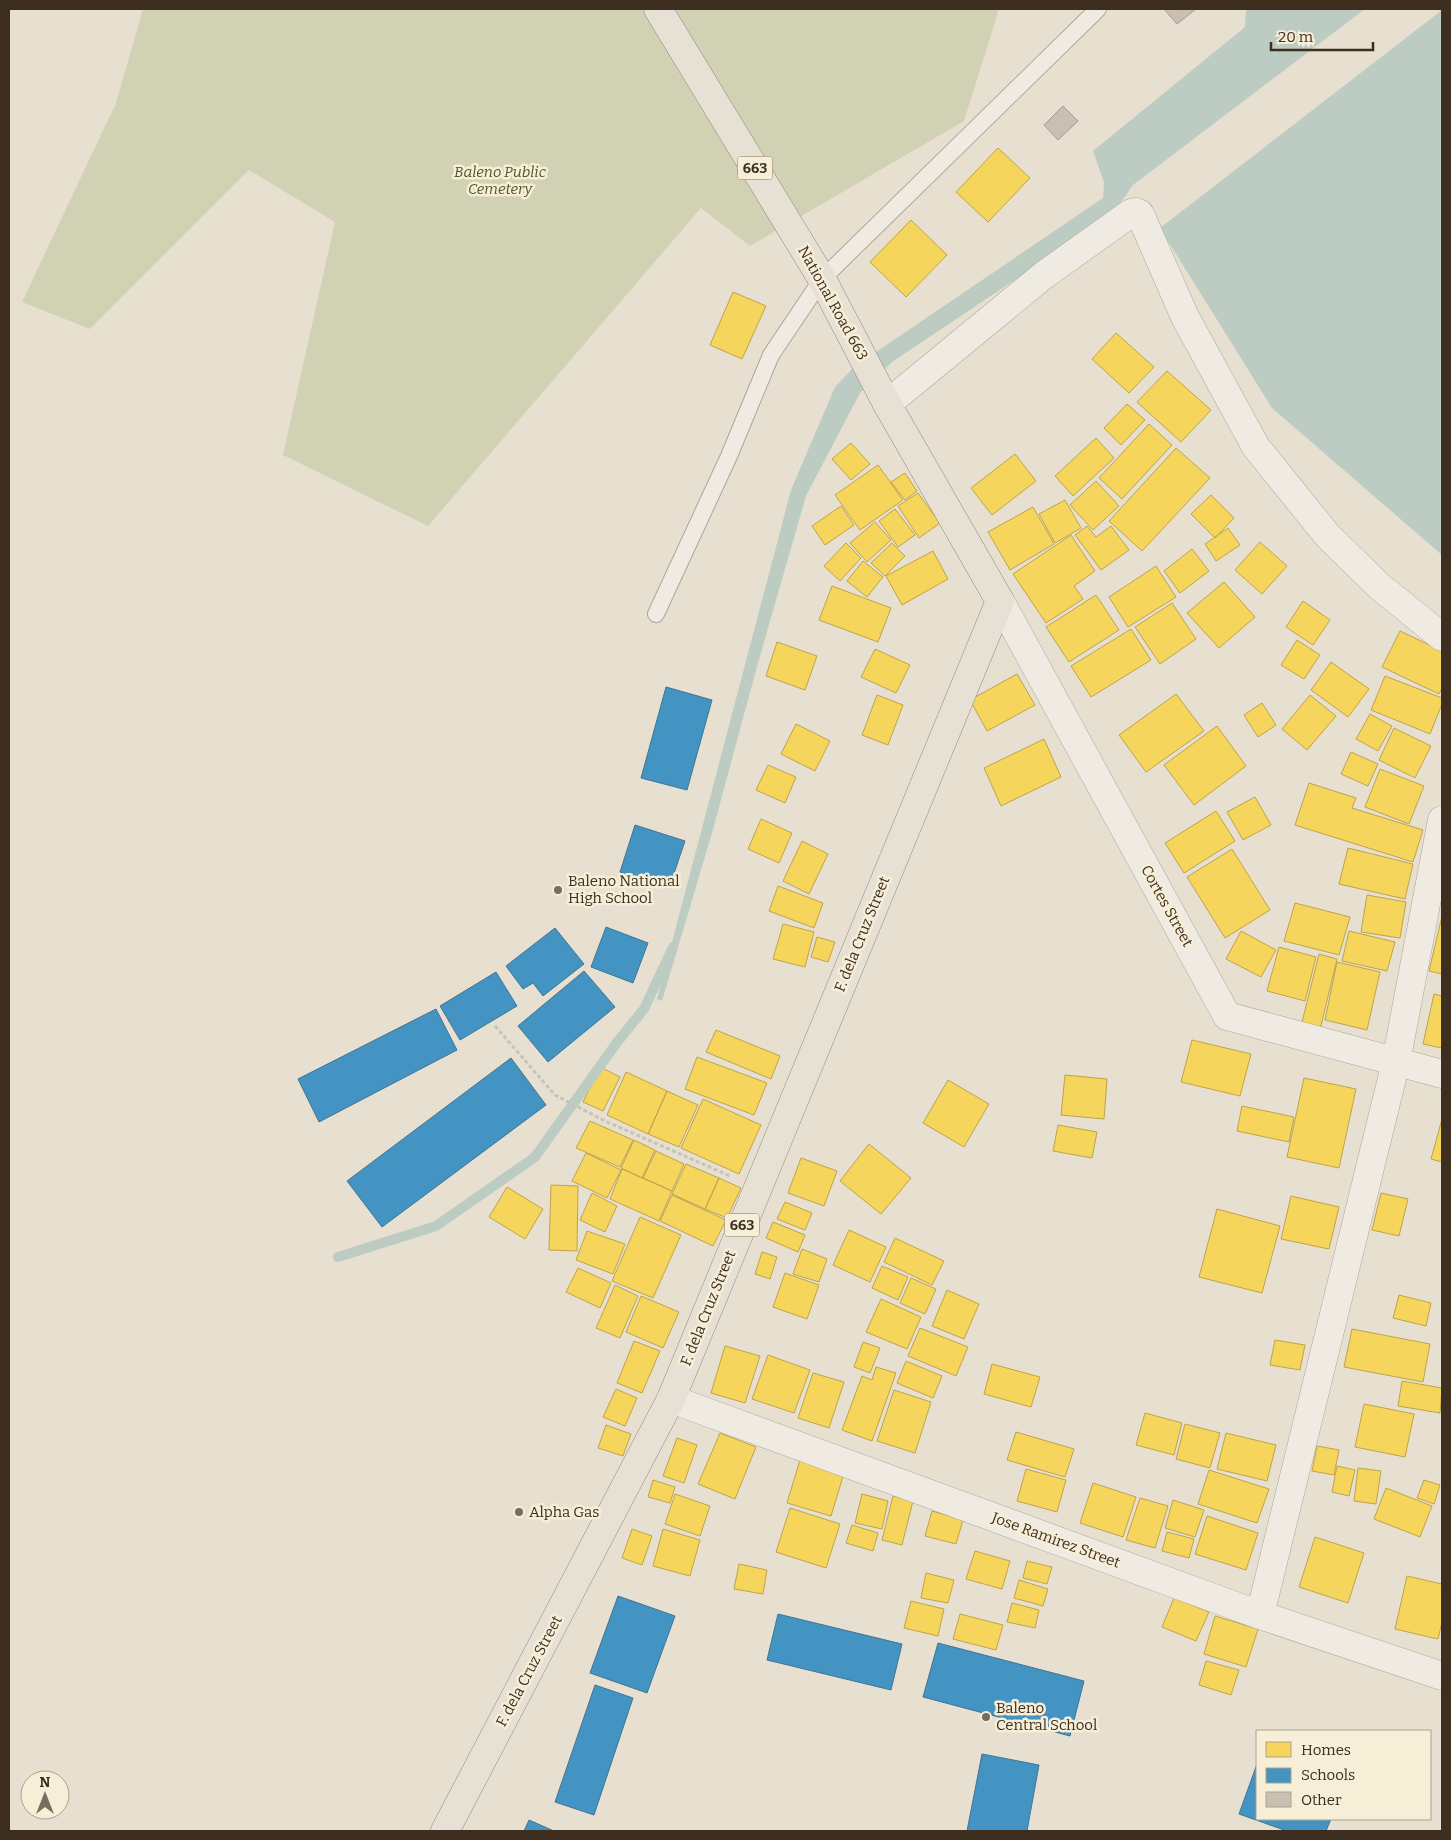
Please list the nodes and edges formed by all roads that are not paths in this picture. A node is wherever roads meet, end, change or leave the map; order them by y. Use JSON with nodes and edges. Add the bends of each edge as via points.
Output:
{"nodes":[{"id":1,"x":658,"y":9,"type":"edge"},
{"id":2,"x":1098,"y":9,"type":"edge"},
{"id":3,"x":822,"y":279,"type":"junction"},
{"id":4,"x":883,"y":396,"type":"junction"},
{"id":5,"x":1000,"y":601,"type":"junction"},
{"id":6,"x":656,"y":614,"type":"dead end"},
{"id":7,"x":1442,"y":637,"type":"edge"},
{"id":8,"x":1442,"y":820,"type":"edge"},
{"id":9,"x":1396,"y":1062,"type":"junction"},
{"id":10,"x":1442,"y":1074,"type":"edge"},
{"id":11,"x":671,"y":1399,"type":"junction"},
{"id":12,"x":1260,"y":1615,"type":"junction"},
{"id":13,"x":1442,"y":1676,"type":"edge"},
{"id":14,"x":445,"y":1831,"type":"edge"}],
"edges":[{"from":1,"to":3,"type":"main road","name":"National Road 663","number":"663"},
{"from":2,"to":3,"type":"lane"},
{"from":3,"to":4,"type":"main road","name":"National Road 663","number":"663"},
{"from":3,"to":6,"type":"lane","via":[[771,356]]},
{"from":4,"to":5,"type":"main road","name":"National Road 663","number":"663"},
{"from":4,"to":7,"type":"street","via":[[1044,275],[1136,212],[1140,214],[1185,317],[1256,447],[1328,535],[1379,586]]},
{"from":5,"to":9,"type":"street","name":"Cortes Street","via":[[1228,1016]]},
{"from":5,"to":11,"type":"main road","name":"F. dela Cruz Street","number":"663"},
{"from":8,"to":9,"type":"street"},
{"from":9,"to":10,"type":"street","name":"Cortes Street"},
{"from":9,"to":12,"type":"street"},
{"from":11,"to":12,"type":"street","name":"Jose Ramirez Street"},
{"from":11,"to":14,"type":"main road","name":"F. dela Cruz Street","number":"663"},
{"from":12,"to":13,"type":"street","name":"Jose Ramirez Street"}]}
